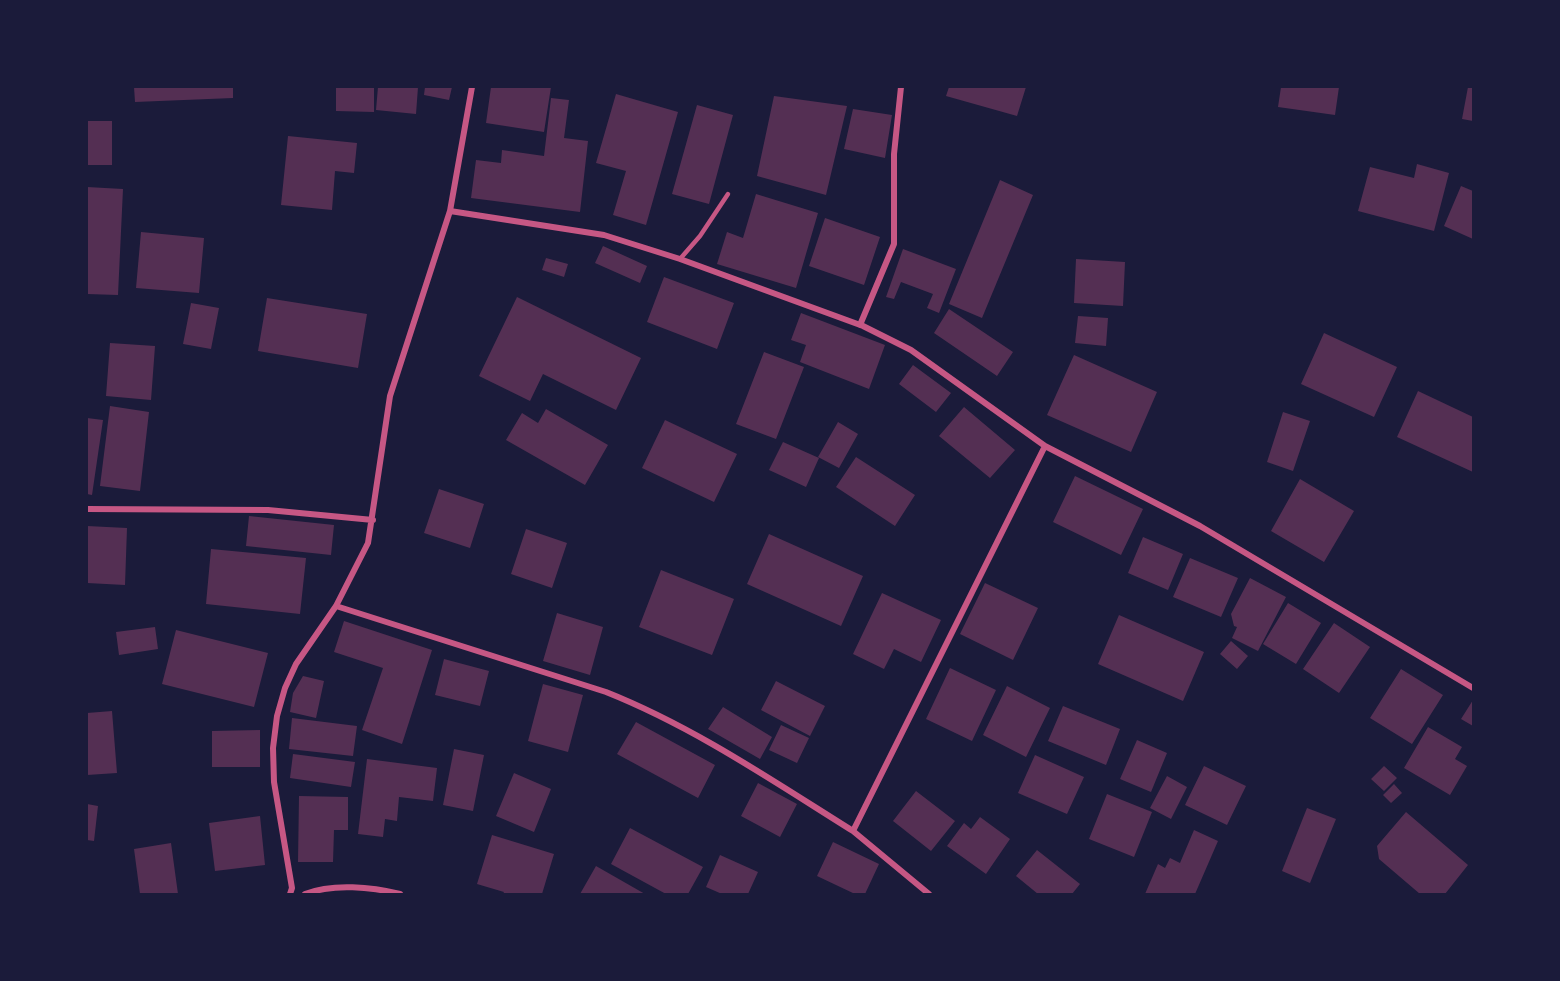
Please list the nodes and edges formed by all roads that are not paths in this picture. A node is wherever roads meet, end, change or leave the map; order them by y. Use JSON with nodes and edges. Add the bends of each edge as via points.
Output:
{"nodes":[{"id":1,"x":472,"y":87,"type":"edge"},
{"id":2,"x":901,"y":87,"type":"edge"},
{"id":3,"x":729,"y":194,"type":"dead end"},
{"id":4,"x":450,"y":211,"type":"junction"},
{"id":5,"x":680,"y":259,"type":"junction"},
{"id":6,"x":860,"y":325,"type":"junction"},
{"id":7,"x":1044,"y":446,"type":"junction"},
{"id":8,"x":87,"y":509,"type":"edge"},
{"id":9,"x":373,"y":520,"type":"junction"},
{"id":10,"x":336,"y":606,"type":"junction"},
{"id":11,"x":1473,"y":688,"type":"edge"},
{"id":12,"x":853,"y":831,"type":"junction"},
{"id":13,"x":290,"y":894,"type":"edge"},
{"id":14,"x":305,"y":894,"type":"edge"},
{"id":15,"x":400,"y":894,"type":"edge"},
{"id":16,"x":930,"y":894,"type":"edge"}],
"edges":[{"from":1,"to":4,"type":"street"},
{"from":2,"to":6,"type":"street","via":[[894,154],[894,244]]},
{"from":3,"to":5,"type":"lane"},
{"from":4,"to":5,"type":"street","via":[[604,235]]},
{"from":4,"to":9,"type":"street","via":[[390,396]]},
{"from":5,"to":6,"type":"street"},
{"from":6,"to":7,"type":"street","via":[[911,350]]},
{"from":7,"to":11,"type":"street","via":[[1200,526]]},
{"from":7,"to":12,"type":"street"},
{"from":8,"to":9,"type":"street","via":[[268,510]]},
{"from":9,"to":10,"type":"street","via":[[368,543]]},
{"from":10,"to":12,"type":"street","via":[[633,703],[733,757]]},
{"from":10,"to":13,"type":"street","via":[[296,664],[277,716],[274,782]]},
{"from":12,"to":16,"type":"street"},
{"from":14,"to":15,"type":"street","via":[[350,888]]}]}
